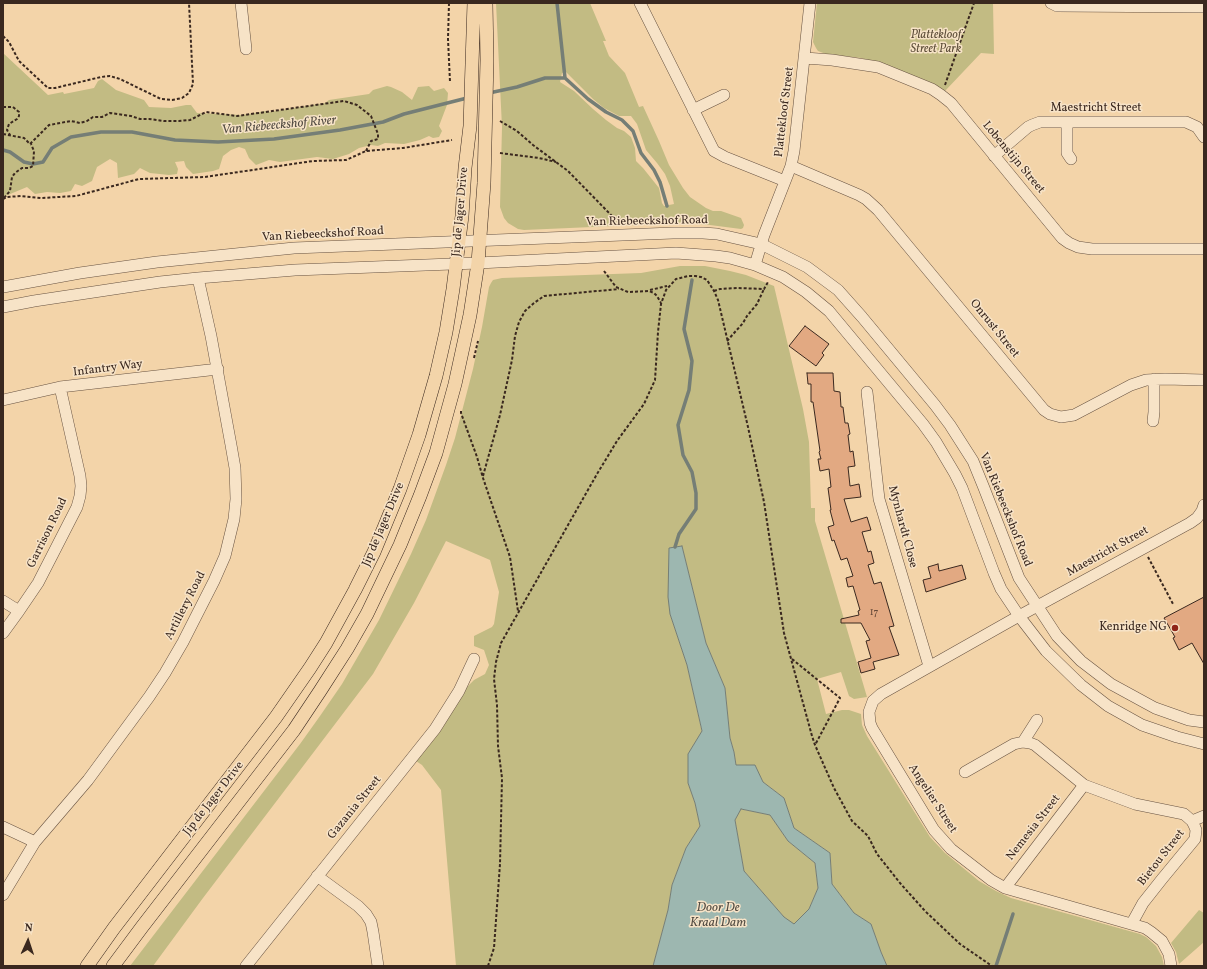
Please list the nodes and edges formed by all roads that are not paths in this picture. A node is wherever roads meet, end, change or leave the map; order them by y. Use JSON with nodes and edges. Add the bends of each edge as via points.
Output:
{"nodes":[{"id":1,"x":242,"y":3,"type":"edge"},
{"id":2,"x":470,"y":3,"type":"edge"},
{"id":3,"x":474,"y":3,"type":"edge"},
{"id":4,"x":486,"y":3,"type":"edge"},
{"id":5,"x":640,"y":3,"type":"edge"},
{"id":6,"x":810,"y":3,"type":"edge"},
{"id":7,"x":1051,"y":3,"type":"edge"},
{"id":8,"x":1204,"y":7,"type":"edge"},
{"id":9,"x":474,"y":23,"type":"junction"},
{"id":10,"x":246,"y":50,"type":"dead end"},
{"id":11,"x":804,"y":58,"type":"junction"},
{"id":12,"x":724,"y":95,"type":"dead end"},
{"id":13,"x":694,"y":110,"type":"junction"},
{"id":14,"x":1067,"y":122,"type":"junction"},
{"id":15,"x":1204,"y":136,"type":"edge"},
{"id":16,"x":994,"y":156,"type":"junction"},
{"id":17,"x":1070,"y":159,"type":"dead end"},
{"id":18,"x":790,"y":166,"type":"junction"},
{"id":19,"x":785,"y":181,"type":"junction"},
{"id":20,"x":480,"y":240,"type":"junction"},
{"id":21,"x":459,"y":242,"type":"junction"},
{"id":22,"x":761,"y":244,"type":"junction"},
{"id":23,"x":1204,"y":249,"type":"edge"},
{"id":24,"x":478,"y":263,"type":"junction"},
{"id":25,"x":457,"y":264,"type":"junction"},
{"id":26,"x":755,"y":265,"type":"junction"},
{"id":27,"x":198,"y":278,"type":"junction"},
{"id":28,"x":3,"y":287,"type":"edge"},
{"id":29,"x":3,"y":308,"type":"edge"},
{"id":30,"x":218,"y":369,"type":"junction"},
{"id":31,"x":1154,"y":379,"type":"junction"},
{"id":32,"x":1204,"y":380,"type":"edge"},
{"id":33,"x":60,"y":388,"type":"junction"},
{"id":34,"x":867,"y":392,"type":"dead end"},
{"id":35,"x":3,"y":400,"type":"edge"},
{"id":36,"x":1153,"y":420,"type":"dead end"},
{"id":37,"x":1204,"y":505,"type":"edge"},
{"id":38,"x":3,"y":601,"type":"edge"},
{"id":39,"x":1037,"y":607,"type":"junction"},
{"id":40,"x":19,"y":611,"type":"junction"},
{"id":41,"x":1019,"y":616,"type":"junction"},
{"id":42,"x":3,"y":633,"type":"edge"},
{"id":43,"x":474,"y":659,"type":"dead end"},
{"id":44,"x":929,"y":666,"type":"junction"},
{"id":45,"x":1037,"y":720,"type":"dead end"},
{"id":46,"x":1204,"y":722,"type":"edge"},
{"id":47,"x":1023,"y":742,"type":"junction"},
{"id":48,"x":1204,"y":744,"type":"edge"},
{"id":49,"x":965,"y":772,"type":"dead end"},
{"id":50,"x":1084,"y":785,"type":"junction"},
{"id":51,"x":1204,"y":816,"type":"edge"},
{"id":52,"x":1192,"y":821,"type":"junction"},
{"id":53,"x":3,"y":827,"type":"edge"},
{"id":54,"x":1200,"y":840,"type":"edge"},
{"id":55,"x":35,"y":842,"type":"junction"},
{"id":56,"x":317,"y":876,"type":"junction"},
{"id":57,"x":1005,"y":888,"type":"junction"},
{"id":58,"x":3,"y":895,"type":"edge"},
{"id":59,"x":1132,"y":923,"type":"junction"},
{"id":60,"x":87,"y":966,"type":"edge"},
{"id":61,"x":113,"y":966,"type":"edge"},
{"id":62,"x":246,"y":966,"type":"edge"},
{"id":63,"x":378,"y":966,"type":"edge"},
{"id":64,"x":1171,"y":966,"type":"edge"}],
"edges":[{"from":1,"to":10,"type":"street"},
{"from":2,"to":9,"type":"main road"},
{"from":3,"to":9,"type":"main road","name":"Jip de Jager Drive"},
{"from":4,"to":20,"type":"main road","name":"Jip de Jager Drive","via":[[486,122]]},
{"from":5,"to":13,"type":"street"},
{"from":6,"to":11,"type":"street","name":"Plattekloof Street"},
{"from":7,"to":8,"type":"street","via":[[1057,6]]},
{"from":9,"to":21,"type":"main road","name":"Jip de Jager Drive","via":[[470,126]]},
{"from":11,"to":16,"type":"street","name":"Lobenstijn Street","via":[[878,67],[932,89],[951,103]]},
{"from":11,"to":18,"type":"street","name":"Plattekloof Street"},
{"from":12,"to":13,"type":"street"},
{"from":13,"to":19,"type":"street","via":[[718,154]]},
{"from":14,"to":15,"type":"street","name":"Maestricht Street","via":[[1186,122],[1197,127]]},
{"from":14,"to":16,"type":"street","name":"Maestricht Street","via":[[1040,122],[1032,125]]},
{"from":14,"to":17,"type":"street","via":[[1067,152]]},
{"from":16,"to":23,"type":"street","name":"Lobenstijn Street","via":[[1062,238],[1078,247]]},
{"from":18,"to":19,"type":"street","name":"Plattekloof Street"},
{"from":18,"to":31,"type":"street","name":"Onrust Street","via":[[855,193],[878,210],[1044,410],[1055,416],[1067,417],[1131,385]]},
{"from":19,"to":22,"type":"street","name":"Plattekloof Street"},
{"from":20,"to":21,"type":"street","name":"Van Riebeeckshof Road"},
{"from":20,"to":22,"type":"street","name":"Van Riebeeckshof Road","via":[[689,233],[717,234]]},
{"from":20,"to":24,"type":"main road","name":"Jip de Jager Drive"},
{"from":21,"to":25,"type":"main road","name":"Jip de Jager Drive"},
{"from":21,"to":28,"type":"street","name":"Van Riebeeckshof Road","via":[[294,248],[199,257],[80,273]]},
{"from":22,"to":26,"type":"street","name":"Plattekloof Street"},
{"from":22,"to":39,"type":"street","name":"Van Riebeeckshof Road","via":[[807,267],[838,290],[935,405],[973,461],[1019,578]]},
{"from":24,"to":25,"type":"street"},
{"from":24,"to":26,"type":"street","via":[[676,253],[730,258]]},
{"from":24,"to":61,"type":"main road","name":"Jip de Jager Drive","via":[[455,384],[436,453],[400,545],[367,614],[294,730]]},
{"from":25,"to":27,"type":"street","via":[[295,270]]},
{"from":25,"to":60,"type":"main road","name":"Jip de Jager Drive","via":[[436,376],[419,435],[384,529],[355,590],[314,662],[276,718]]},
{"from":26,"to":41,"type":"street","via":[[783,277],[829,311],[923,424],[940,448],[962,488],[1001,589]]},
{"from":27,"to":29,"type":"street","via":[[59,297]]},
{"from":27,"to":30,"type":"street","name":"Artillery Road"},
{"from":30,"to":33,"type":"street","name":"Infantry Way"},
{"from":30,"to":55,"type":"street","name":"Artillery Road","via":[[236,483],[234,519],[225,556],[165,673],[88,780]]},
{"from":31,"to":32,"type":"street","name":"Onrust Street"},
{"from":31,"to":36,"type":"street"},
{"from":33,"to":35,"type":"street","name":"Infantry Way"},
{"from":33,"to":40,"type":"street","name":"Garrison Road","via":[[80,476],[80,496],[38,583]]},
{"from":34,"to":44,"type":"street","name":"Mynhardt Close","via":[[879,500]]},
{"from":37,"to":39,"type":"street","name":"Maestricht Street","via":[[1197,518],[1190,523]]},
{"from":38,"to":40,"type":"street"},
{"from":39,"to":41,"type":"street","name":"Maestricht Street"},
{"from":39,"to":46,"type":"street","name":"Van Riebeeckshof Road","via":[[1057,636],[1081,661],[1111,684],[1155,708],[1189,720]]},
{"from":40,"to":42,"type":"street","name":"Garrison Road"},
{"from":41,"to":44,"type":"street","name":"Angelier Street"},
{"from":41,"to":48,"type":"street","via":[[1046,651],[1096,698],[1142,725],[1177,738]]},
{"from":43,"to":56,"type":"street","name":"Gazania Street","via":[[459,691],[435,729]]},
{"from":44,"to":57,"type":"street","name":"Angelier Street","via":[[877,697],[869,712],[870,723],[938,835],[951,849]]},
{"from":45,"to":47,"type":"street"},
{"from":47,"to":49,"type":"street","via":[[1014,744]]},
{"from":47,"to":50,"type":"street","name":"Bietou Street","via":[[1035,745]]},
{"from":50,"to":52,"type":"street","name":"Bietou Street","via":[[1135,804],[1184,814]]},
{"from":50,"to":57,"type":"street","name":"Nemesia Street"},
{"from":51,"to":52,"type":"street"},
{"from":52,"to":54,"type":"street","name":"Bietou Street"},
{"from":53,"to":55,"type":"street"},
{"from":54,"to":59,"type":"street","name":"Bietou Street","via":[[1162,879],[1143,903]]},
{"from":55,"to":58,"type":"street","name":"Artillery Road"},
{"from":56,"to":62,"type":"street","name":"Gazania Street"},
{"from":56,"to":63,"type":"street","via":[[366,914],[373,932]]},
{"from":57,"to":59,"type":"street","name":"Angelier Street"},
{"from":59,"to":64,"type":"street","name":"Angelier Street","via":[[1157,936],[1169,954]]}]}
